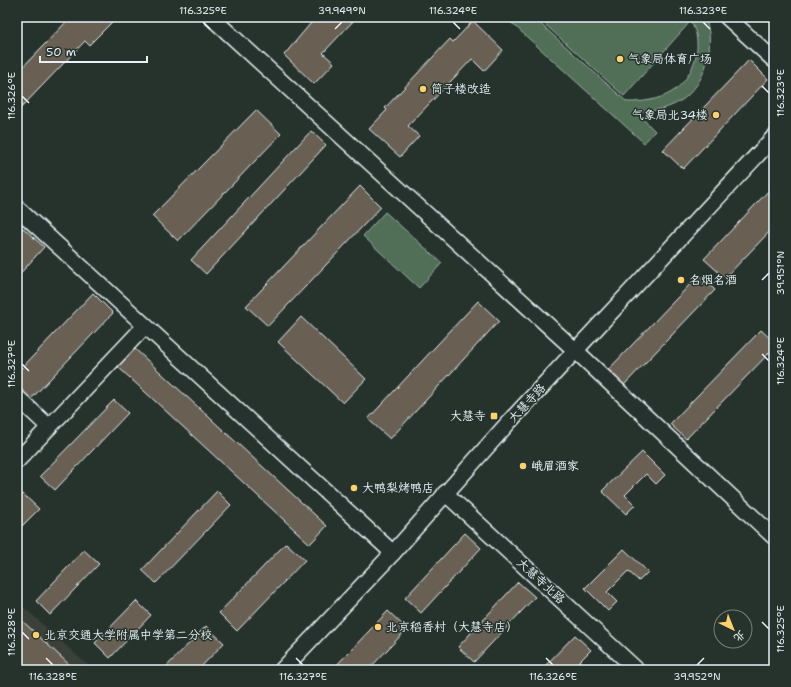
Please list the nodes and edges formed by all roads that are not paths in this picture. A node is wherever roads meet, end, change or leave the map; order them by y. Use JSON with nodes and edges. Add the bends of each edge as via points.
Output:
{"nodes":[{"id":1,"x":211,"y":17,"type":"edge"},
{"id":2,"x":727,"y":17,"type":"edge"},
{"id":3,"x":774,"y":60,"type":"edge"},
{"id":4,"x":774,"y":137,"type":"edge"},
{"id":5,"x":17,"y":208,"type":"edge"},
{"id":6,"x":145,"y":326,"type":"junction"},
{"id":7,"x":576,"y":351,"type":"junction"},
{"id":8,"x":17,"y":397,"type":"edge"},
{"id":9,"x":49,"y":427,"type":"junction"},
{"id":10,"x":17,"y":462,"type":"edge"},
{"id":11,"x":446,"y":493,"type":"junction"},
{"id":12,"x":774,"y":537,"type":"edge"},
{"id":13,"x":393,"y":552,"type":"junction"},
{"id":14,"x":282,"y":670,"type":"edge"},
{"id":15,"x":637,"y":670,"type":"edge"}],
"edges":[{"from":1,"to":7,"type":"street"},
{"from":2,"to":3,"type":"street"},
{"from":4,"to":7,"type":"street","name":"大慧寺路"},
{"from":5,"to":6,"type":"street"},
{"from":6,"to":9,"type":"street"},
{"from":6,"to":13,"type":"street"},
{"from":7,"to":11,"type":"street","name":"大慧寺路"},
{"from":7,"to":12,"type":"street"},
{"from":8,"to":9,"type":"street"},
{"from":9,"to":10,"type":"street"},
{"from":11,"to":13,"type":"street","name":"大慧寺路"},
{"from":11,"to":15,"type":"street","name":"大慧寺北路"},
{"from":13,"to":14,"type":"street","name":"大慧寺路"}]}
